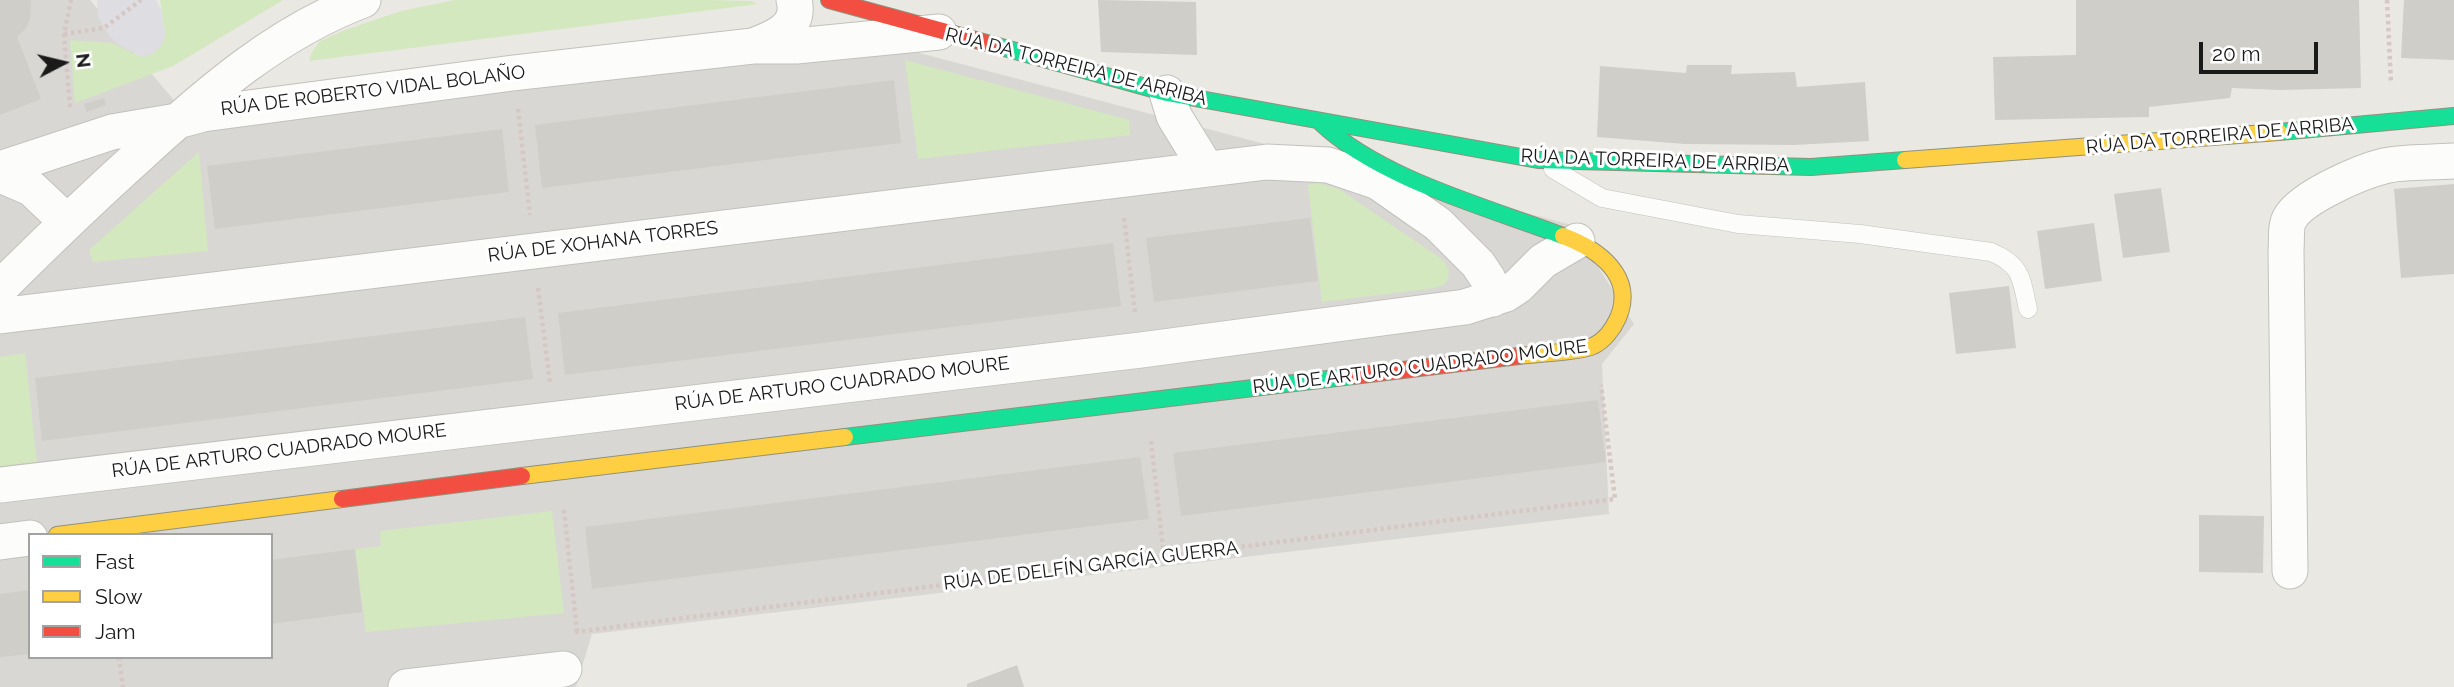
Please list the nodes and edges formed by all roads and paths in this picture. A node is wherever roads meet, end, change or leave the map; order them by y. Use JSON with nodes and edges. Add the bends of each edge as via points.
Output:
{"nodes":[{"id":1,"x":71,"y":0,"type":"edge"},
{"id":2,"x":141,"y":0,"type":"edge"},
{"id":3,"x":363,"y":0,"type":"edge"},
{"id":4,"x":794,"y":0,"type":"edge"},
{"id":5,"x":829,"y":0,"type":"edge"},
{"id":6,"x":2387,"y":0,"type":"edge"},
{"id":7,"x":941,"y":32,"type":"junction"},
{"id":8,"x":64,"y":34,"type":"junction"},
{"id":9,"x":753,"y":46,"type":"junction"},
{"id":10,"x":2390,"y":62,"type":"dead end"},
{"id":11,"x":1167,"y":93,"type":"junction"},
{"id":12,"x":69,"y":104,"type":"dead end"},
{"id":13,"x":1282,"y":115,"type":"junction"},
{"id":14,"x":2454,"y":116,"type":"edge"},
{"id":15,"x":519,"y":119,"type":"dead end"},
{"id":16,"x":177,"y":121,"type":"junction"},
{"id":17,"x":1321,"y":123,"type":"junction"},
{"id":18,"x":1538,"y":160,"type":"junction"},
{"id":19,"x":2454,"y":161,"type":"edge"},
{"id":20,"x":1267,"y":162,"type":"junction"},
{"id":21,"x":1206,"y":169,"type":"junction"},
{"id":22,"x":0,"y":172,"type":"edge"},
{"id":23,"x":527,"y":190,"type":"dead end"},
{"id":24,"x":1124,"y":215,"type":"dead end"},
{"id":25,"x":66,"y":221,"type":"junction"},
{"id":26,"x":1577,"y":241,"type":"junction"},
{"id":27,"x":0,"y":288,"type":"edge"},
{"id":28,"x":1133,"y":297,"type":"dead end"},
{"id":29,"x":1493,"y":299,"type":"junction"},
{"id":30,"x":540,"y":303,"type":"dead end"},
{"id":31,"x":2028,"y":309,"type":"dead end"},
{"id":32,"x":0,"y":316,"type":"edge"},
{"id":33,"x":1600,"y":374,"type":"dead end"},
{"id":34,"x":550,"y":379,"type":"dead end"},
{"id":35,"x":1150,"y":431,"type":"dead end"},
{"id":36,"x":0,"y":485,"type":"edge"},
{"id":37,"x":564,"y":510,"type":"dead end"},
{"id":38,"x":73,"y":533,"type":"edge"},
{"id":39,"x":28,"y":538,"type":"edge"},
{"id":40,"x":0,"y":542,"type":"edge"},
{"id":41,"x":1164,"y":557,"type":"junction"},
{"id":42,"x":2290,"y":571,"type":"dead end"},
{"id":43,"x":577,"y":632,"type":"junction"},
{"id":44,"x":567,"y":633,"type":"dead end"},
{"id":45,"x":119,"y":659,"type":"edge"},
{"id":46,"x":564,"y":669,"type":"dead end"},
{"id":47,"x":123,"y":687,"type":"edge"},
{"id":48,"x":406,"y":687,"type":"edge"}],
"edges":[{"from":1,"to":8,"type":"path"},
{"from":2,"to":8,"type":"path","via":[[104,28]]},
{"from":3,"to":16,"type":"street","via":[[300,29],[251,61]]},
{"from":4,"to":9,"type":"street","name":"RÚA DE ROBERTO VIDAL BOLAÑO","via":[[790,26]]},
{"from":5,"to":7,"type":"street","name":"RÚA DA TORREIRA DE ARRIBA"},
{"from":6,"to":10,"type":"path"},
{"from":7,"to":9,"type":"street","name":"RÚA DE ROBERTO VIDAL BOLAÑO"},
{"from":7,"to":11,"type":"street","name":"RÚA DA TORREIRA DE ARRIBA"},
{"from":8,"to":12,"type":"path"},
{"from":9,"to":16,"type":"street","name":"RÚA DE ROBERTO VIDAL BOLAÑO","via":[[330,96]]},
{"from":11,"to":13,"type":"street","name":"RÚA DA TORREIRA DE ARRIBA"},
{"from":11,"to":21,"type":"street","via":[[1174,116]]},
{"from":13,"to":17,"type":"street","name":"RÚA DA TORREIRA DE ARRIBA"},
{"from":13,"to":20,"type":"street"},
{"from":14,"to":18,"type":"street","name":"RÚA DA TORREIRA DE ARRIBA","via":[[1811,167]]},
{"from":15,"to":23,"type":"path"},
{"from":16,"to":22,"type":"street","name":"RÚA DE ROBERTO VIDAL BOLAÑO","via":[[112,132]]},
{"from":16,"to":25,"type":"street"},
{"from":17,"to":18,"type":"street","name":"RÚA DA TORREIRA DE ARRIBA"},
{"from":17,"to":26,"type":"street","via":[[1335,138],[1377,164]]},
{"from":18,"to":31,"type":"lane","via":[[1602,198],[1738,224],[1991,252],[2009,260],[2020,273]]},
{"from":19,"to":42,"type":"street","via":[[2384,166],[2313,198],[2288,220]]},
{"from":20,"to":21,"type":"street","name":"RÚA DE XOHANA TORRES"},
{"from":20,"to":29,"type":"street","name":"RÚA DE XOHANA TORRES","via":[[1328,165],[1378,182],[1438,224],[1478,264]]},
{"from":21,"to":32,"type":"street","name":"RÚA DE XOHANA TORRES"},
{"from":22,"to":25,"type":"street","name":"RÚA DE ROBERTO VIDAL BOLAÑO","via":[[32,188]]},
{"from":24,"to":28,"type":"path"},
{"from":25,"to":27,"type":"street"},
{"from":26,"to":29,"type":"street","name":"RÚA DE ARTURO CUADRADO MOURE","via":[[1543,261],[1518,286]]},
{"from":26,"to":38,"type":"street","name":"RÚA DE ARTURO CUADRADO MOURE","via":[[1608,262],[1621,285],[1622,310],[1617,322],[1603,341],[1592,347]]},
{"from":29,"to":36,"type":"street","name":"RÚA DE ARTURO CUADRADO MOURE","via":[[1465,307],[1141,350]]},
{"from":30,"to":34,"type":"path"},
{"from":33,"to":41,"type":"path","name":"RÚA DE DELFÍN GARCÍA GUERRA","via":[[1615,499]]},
{"from":35,"to":41,"type":"path"},
{"from":37,"to":43,"type":"path"},
{"from":39,"to":40,"type":"street"},
{"from":41,"to":43,"type":"path","name":"RÚA DE DELFÍN GARCÍA GUERRA"},
{"from":43,"to":44,"type":"path","name":"RÚA DE DELFÍN GARCÍA GUERRA"},
{"from":45,"to":47,"type":"path"},
{"from":46,"to":48,"type":"street"}]}
